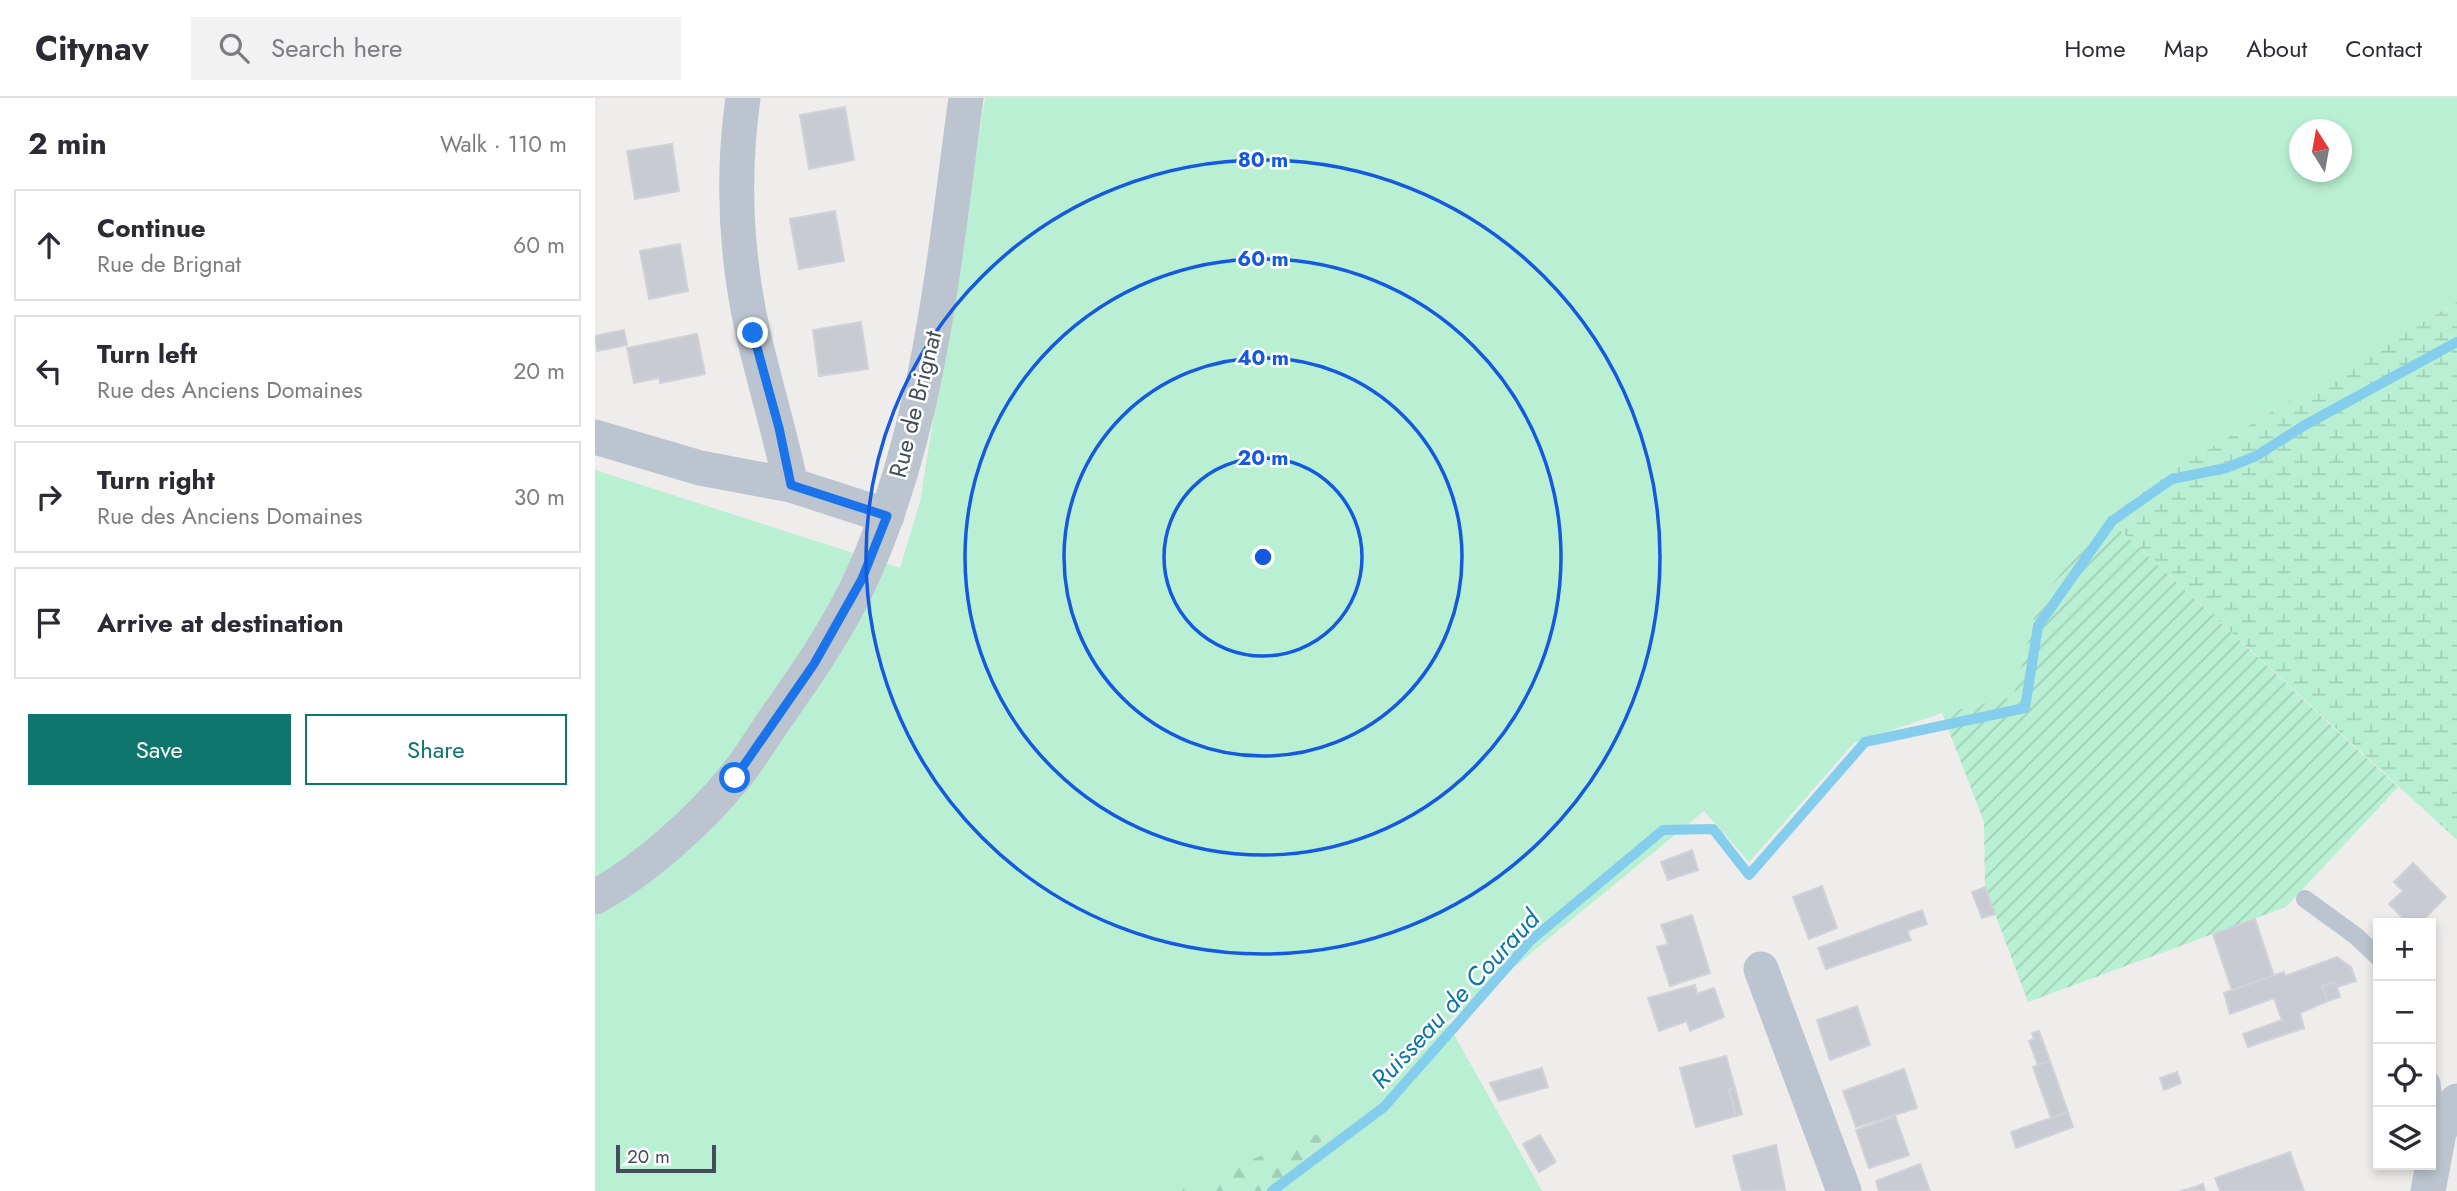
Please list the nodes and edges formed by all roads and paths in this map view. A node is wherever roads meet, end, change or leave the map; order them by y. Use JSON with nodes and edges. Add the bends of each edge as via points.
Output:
{"nodes":[{"id":1,"x":743,"y":98,"type":"edge"},
{"id":2,"x":965,"y":98,"type":"edge"},
{"id":3,"x":595,"y":437,"type":"edge"},
{"id":4,"x":791,"y":485,"type":"junction"},
{"id":5,"x":887,"y":516,"type":"junction"},
{"id":6,"x":595,"y":897,"type":"edge"},
{"id":7,"x":2305,"y":899,"type":"dead end"},
{"id":8,"x":2373,"y":952,"type":"edge"},
{"id":9,"x":1761,"y":970,"type":"dead end"},
{"id":10,"x":2457,"y":1101,"type":"edge"},
{"id":11,"x":2435,"y":1107,"type":"edge"},
{"id":12,"x":2439,"y":1132,"type":"junction"},
{"id":13,"x":1844,"y":1191,"type":"edge"},
{"id":14,"x":2428,"y":1191,"type":"edge"}],
"edges":[{"from":1,"to":4,"type":"street","via":[[737,140],[739,240],[753,333]]},
{"from":2,"to":5,"type":"street","name":"Rue de Brignat","via":[[936,321],[915,419]]},
{"from":3,"to":4,"type":"street","via":[[700,468]]},
{"from":4,"to":5,"type":"street"},
{"from":5,"to":6,"type":"street","name":"Rue de Brignat","via":[[862,579],[814,664],[735,778],[683,830],[618,885]]},
{"from":7,"to":8,"type":"lane"},
{"from":9,"to":13,"type":"street"},
{"from":10,"to":12,"type":"street"},
{"from":11,"to":12,"type":"lane"},
{"from":12,"to":14,"type":"street"}]}
